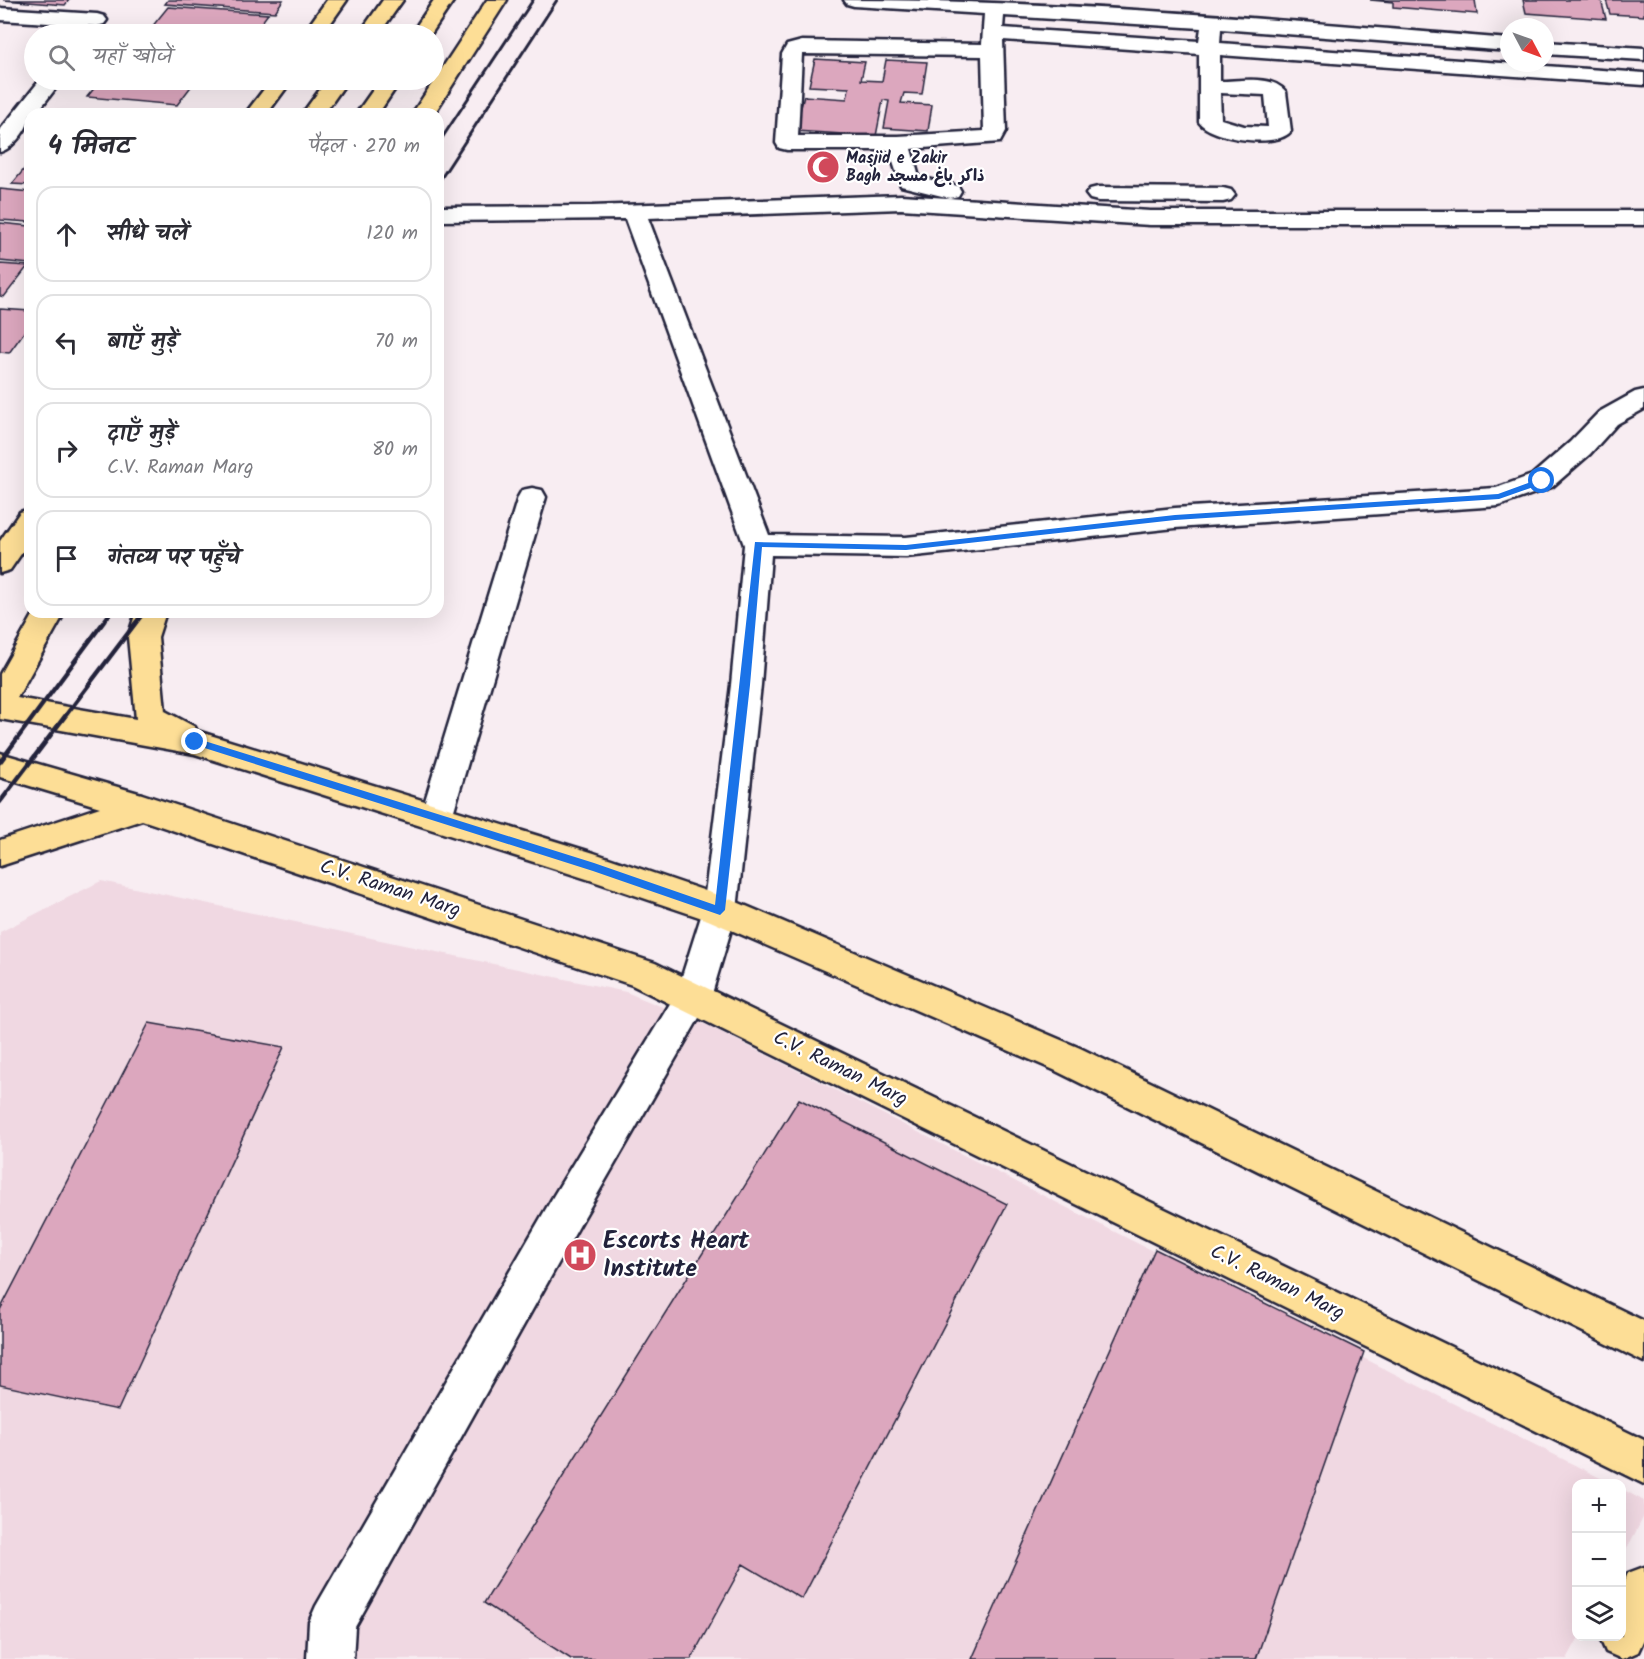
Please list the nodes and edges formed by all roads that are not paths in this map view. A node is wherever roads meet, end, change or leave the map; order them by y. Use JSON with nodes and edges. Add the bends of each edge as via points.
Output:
{"nodes":[{"id":1,"x":337,"y":0,"type":"edge"},
{"id":2,"x":393,"y":0,"type":"edge"},
{"id":3,"x":444,"y":0,"type":"edge"},
{"id":4,"x":497,"y":0,"type":"edge"},
{"id":5,"x":854,"y":0,"type":"edge"},
{"id":6,"x":916,"y":2,"type":"edge"},
{"id":7,"x":995,"y":9,"type":"junction"},
{"id":8,"x":0,"y":14,"type":"edge"},
{"id":9,"x":97,"y":20,"type":"edge"},
{"id":10,"x":1211,"y":23,"type":"junction"},
{"id":11,"x":320,"y":24,"type":"edge"},
{"id":12,"x":376,"y":24,"type":"edge"},
{"id":13,"x":428,"y":24,"type":"edge"},
{"id":14,"x":992,"y":41,"type":"junction"},
{"id":15,"x":1500,"y":44,"type":"edge"},
{"id":16,"x":1209,"y":48,"type":"junction"},
{"id":17,"x":1554,"y":49,"type":"edge"},
{"id":18,"x":1644,"y":54,"type":"edge"},
{"id":19,"x":1644,"y":79,"type":"edge"},
{"id":20,"x":444,"y":82,"type":"edge"},
{"id":21,"x":1210,"y":87,"type":"dead end"},
{"id":22,"x":43,"y":90,"type":"edge"},
{"id":23,"x":274,"y":90,"type":"edge"},
{"id":24,"x":330,"y":90,"type":"edge"},
{"id":25,"x":383,"y":90,"type":"edge"},
{"id":26,"x":439,"y":90,"type":"edge"},
{"id":27,"x":29,"y":108,"type":"edge"},
{"id":28,"x":260,"y":108,"type":"edge"},
{"id":29,"x":317,"y":108,"type":"edge"},
{"id":30,"x":371,"y":108,"type":"edge"},
{"id":31,"x":427,"y":108,"type":"edge"},
{"id":32,"x":24,"y":114,"type":"edge"},
{"id":33,"x":898,"y":143,"type":"junction"},
{"id":34,"x":0,"y":145,"type":"edge"},
{"id":35,"x":1239,"y":196,"type":"dead end"},
{"id":36,"x":1287,"y":196,"type":"dead end"},
{"id":37,"x":1644,"y":201,"type":"edge"},
{"id":38,"x":634,"y":212,"type":"junction"},
{"id":39,"x":444,"y":214,"type":"edge"},
{"id":40,"x":1644,"y":218,"type":"edge"},
{"id":41,"x":1644,"y":398,"type":"edge"},
{"id":42,"x":532,"y":497,"type":"dead end"},
{"id":43,"x":24,"y":528,"type":"edge"},
{"id":44,"x":758,"y":544,"type":"junction"},
{"id":45,"x":0,"y":563,"type":"edge"},
{"id":46,"x":47,"y":618,"type":"edge"},
{"id":47,"x":149,"y":618,"type":"edge"},
{"id":48,"x":0,"y":701,"type":"edge"},
{"id":49,"x":0,"y":707,"type":"edge"},
{"id":50,"x":195,"y":742,"type":"junction"},
{"id":51,"x":0,"y":765,"type":"edge"},
{"id":52,"x":142,"y":807,"type":"junction"},
{"id":53,"x":436,"y":817,"type":"junction"},
{"id":54,"x":0,"y":853,"type":"edge"},
{"id":55,"x":720,"y":910,"type":"junction"},
{"id":56,"x":693,"y":997,"type":"junction"},
{"id":57,"x":1644,"y":1342,"type":"edge"},
{"id":58,"x":1644,"y":1463,"type":"edge"},
{"id":59,"x":1644,"y":1589,"type":"edge"},
{"id":60,"x":1626,"y":1626,"type":"edge"},
{"id":61,"x":1619,"y":1641,"type":"edge"},
{"id":62,"x":330,"y":1659,"type":"edge"},
{"id":63,"x":1610,"y":1659,"type":"edge"}],
"edges":[{"from":1,"to":11,"type":"main road"},
{"from":2,"to":12,"type":"main road"},
{"from":3,"to":13,"type":"main road"},
{"from":4,"to":20,"type":"main road"},
{"from":5,"to":6,"type":"street"},
{"from":6,"to":7,"type":"street"},
{"from":7,"to":10,"type":"street"},
{"from":7,"to":14,"type":"street"},
{"from":8,"to":9,"type":"street"},
{"from":10,"to":15,"type":"street","via":[[1295,19]]},
{"from":10,"to":16,"type":"street"},
{"from":14,"to":16,"type":"street"},
{"from":14,"to":33,"type":"street","via":[[992,137]]},
{"from":14,"to":33,"type":"street","via":[[794,50],[788,143]]},
{"from":16,"to":19,"type":"street"},
{"from":16,"to":21,"type":"street"},
{"from":17,"to":18,"type":"street"},
{"from":22,"to":27,"type":"street"},
{"from":23,"to":28,"type":"main road"},
{"from":24,"to":29,"type":"main road"},
{"from":25,"to":30,"type":"main road"},
{"from":26,"to":31,"type":"main road"},
{"from":32,"to":34,"type":"street"},
{"from":33,"to":35,"type":"street","via":[[909,181],[953,192]]},
{"from":36,"to":37,"type":"street"},
{"from":38,"to":39,"type":"street"},
{"from":38,"to":40,"type":"street","via":[[901,202],[1150,218]]},
{"from":38,"to":44,"type":"street"},
{"from":41,"to":44,"type":"street","via":[[1608,417],[1542,481],[1499,497],[1175,518],[906,548]]},
{"from":42,"to":53,"type":"street"},
{"from":43,"to":45,"type":"main road"},
{"from":44,"to":55,"type":"street"},
{"from":46,"to":48,"type":"main road"},
{"from":47,"to":50,"type":"main road","via":[[143,637],[150,717]]},
{"from":49,"to":50,"type":"main road"},
{"from":50,"to":53,"type":"main road"},
{"from":51,"to":52,"type":"main road","name":"C.V. Raman Marg"},
{"from":52,"to":54,"type":"main road"},
{"from":52,"to":56,"type":"main road","name":"C.V. Raman Marg","via":[[643,974]]},
{"from":53,"to":55,"type":"main road"},
{"from":55,"to":56,"type":"street"},
{"from":55,"to":57,"type":"main road","via":[[1067,1059]]},
{"from":56,"to":58,"type":"main road","name":"C.V. Raman Marg"},
{"from":56,"to":62,"type":"street","via":[[332,1622]]},
{"from":59,"to":60,"type":"main road"},
{"from":61,"to":63,"type":"main road"}]}
